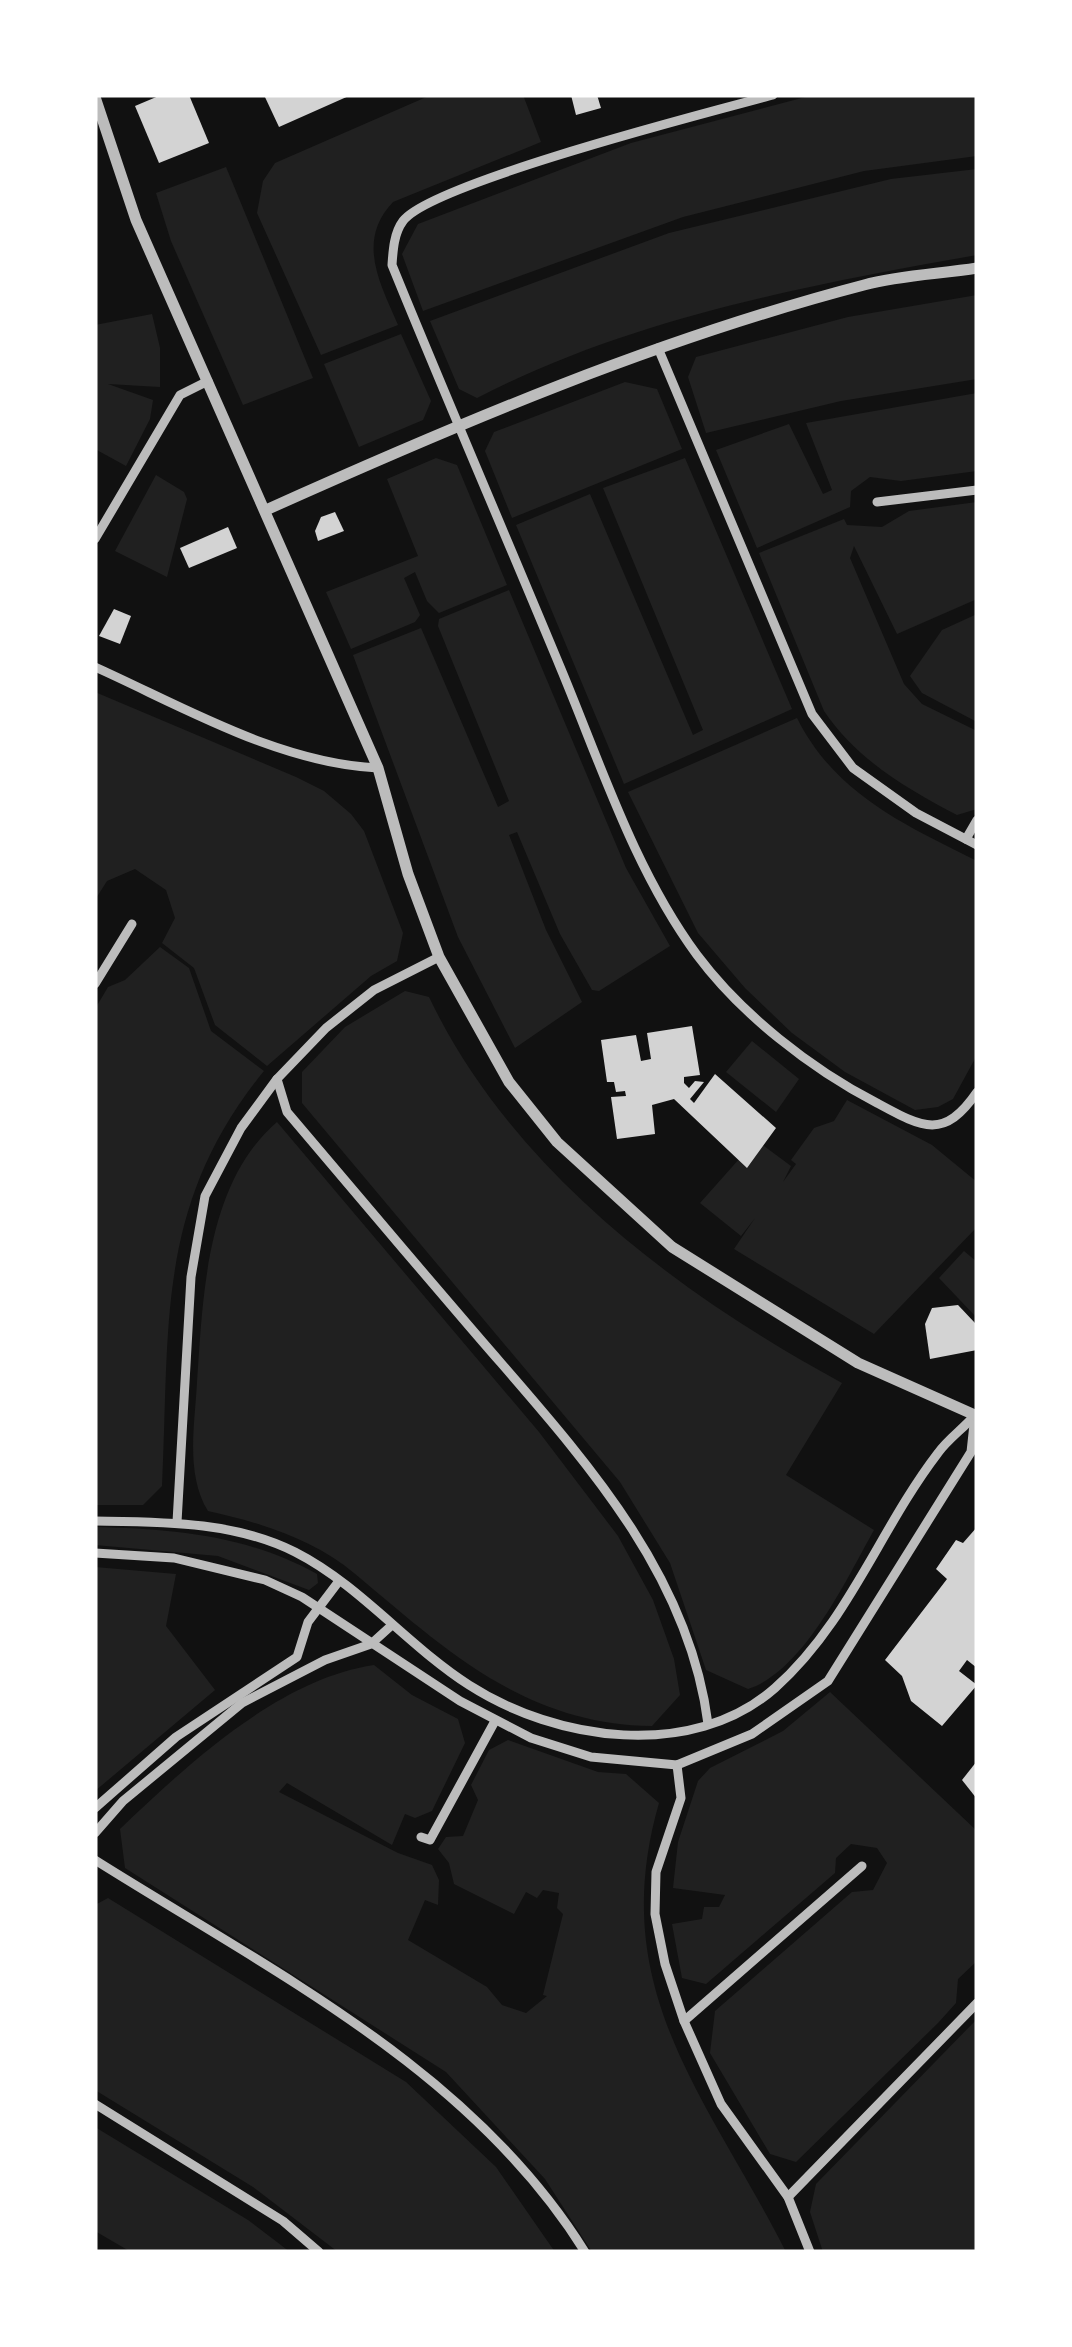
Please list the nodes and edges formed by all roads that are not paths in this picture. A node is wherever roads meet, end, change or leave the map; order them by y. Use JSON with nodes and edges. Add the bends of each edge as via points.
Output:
{"nodes":[{"id":1,"x":772,"y":95,"type":"edge"},
{"id":2,"x":95,"y":97,"type":"edge"},
{"id":3,"x":977,"y":268,"type":"edge"},
{"id":4,"x":658,"y":348,"type":"junction"},
{"id":5,"x":208,"y":380,"type":"junction"},
{"id":6,"x":458,"y":426,"type":"junction"},
{"id":7,"x":977,"y":490,"type":"edge"},
{"id":8,"x":877,"y":502,"type":"dead end"},
{"id":9,"x":266,"y":510,"type":"junction"},
{"id":10,"x":95,"y":539,"type":"edge"},
{"id":11,"x":95,"y":667,"type":"edge"},
{"id":12,"x":378,"y":768,"type":"junction"},
{"id":13,"x":977,"y":820,"type":"edge"},
{"id":14,"x":966,"y":839,"type":"junction"},
{"id":15,"x":977,"y":845,"type":"edge"},
{"id":16,"x":132,"y":924,"type":"dead end"},
{"id":17,"x":439,"y":957,"type":"junction"},
{"id":18,"x":95,"y":984,"type":"edge"},
{"id":19,"x":277,"y":1078,"type":"junction"},
{"id":20,"x":977,"y":1092,"type":"edge"},
{"id":21,"x":976,"y":1415,"type":"edge"},
{"id":22,"x":95,"y":1521,"type":"edge"},
{"id":23,"x":177,"y":1522,"type":"junction"},
{"id":24,"x":95,"y":1553,"type":"edge"},
{"id":25,"x":339,"y":1580,"type":"junction"},
{"id":26,"x":317,"y":1607,"type":"junction"},
{"id":27,"x":392,"y":1625,"type":"junction"},
{"id":28,"x":372,"y":1644,"type":"junction"},
{"id":29,"x":495,"y":1721,"type":"junction"},
{"id":30,"x":708,"y":1724,"type":"junction"},
{"id":31,"x":677,"y":1765,"type":"junction"},
{"id":32,"x":95,"y":1808,"type":"edge"},
{"id":33,"x":95,"y":1833,"type":"edge"},
{"id":34,"x":421,"y":1837,"type":"dead end"},
{"id":35,"x":95,"y":1860,"type":"edge"},
{"id":36,"x":862,"y":1866,"type":"dead end"},
{"id":37,"x":977,"y":2003,"type":"edge"},
{"id":38,"x":684,"y":2021,"type":"junction"},
{"id":39,"x":95,"y":2104,"type":"edge"},
{"id":40,"x":788,"y":2197,"type":"junction"},
{"id":41,"x":319,"y":2252,"type":"edge"},
{"id":42,"x":585,"y":2252,"type":"edge"},
{"id":43,"x":810,"y":2252,"type":"edge"}],
"edges":[{"from":1,"to":6,"type":"street","via":[[587,146],[404,218],[392,265]]},
{"from":2,"to":5,"type":"street","via":[[136,220]]},
{"from":3,"to":4,"type":"street","via":[[867,284]]},
{"from":4,"to":6,"type":"street"},
{"from":4,"to":14,"type":"street","via":[[812,714],[853,768]]},
{"from":5,"to":9,"type":"street"},
{"from":5,"to":10,"type":"street","via":[[180,395]]},
{"from":6,"to":9,"type":"street"},
{"from":6,"to":20,"type":"street","via":[[650,876],[696,954],[740,1003],[797,1050],[916,1124],[945,1125],[960,1117]]},
{"from":7,"to":8,"type":"street"},
{"from":9,"to":12,"type":"street"},
{"from":11,"to":12,"type":"street","via":[[307,758]]},
{"from":12,"to":17,"type":"street"},
{"from":13,"to":14,"type":"street"},
{"from":14,"to":15,"type":"street"},
{"from":16,"to":18,"type":"street"},
{"from":17,"to":19,"type":"street","via":[[374,990]]},
{"from":17,"to":21,"type":"street","via":[[521,1097],[557,1142],[672,1247],[858,1363]]},
{"from":19,"to":23,"type":"street","via":[[205,1196],[191,1277]]},
{"from":19,"to":30,"type":"street","via":[[287,1112],[565,1439],[644,1544],[697,1667]]},
{"from":21,"to":30,"type":"street","via":[[940,1450],[823,1640],[754,1704]]},
{"from":21,"to":31,"type":"street","via":[[971,1452],[828,1682],[752,1734]]},
{"from":22,"to":23,"type":"street"},
{"from":23,"to":25,"type":"street","via":[[260,1537]]},
{"from":24,"to":26,"type":"street","via":[[223,1567]]},
{"from":25,"to":26,"type":"street"},
{"from":25,"to":27,"type":"street"},
{"from":26,"to":28,"type":"street"},
{"from":26,"to":32,"type":"street","via":[[298,1657],[176,1736]]},
{"from":27,"to":28,"type":"street"},
{"from":27,"to":30,"type":"street","via":[[470,1686],[535,1716],[593,1732],[656,1736]]},
{"from":28,"to":29,"type":"street"},
{"from":28,"to":33,"type":"street","via":[[325,1660],[242,1704],[123,1801]]},
{"from":29,"to":31,"type":"street","via":[[591,1757]]},
{"from":29,"to":34,"type":"street","via":[[430,1840]]},
{"from":31,"to":38,"type":"street","via":[[681,1798],[656,1872],[656,1914]]},
{"from":35,"to":42,"type":"street","via":[[386,2045],[455,2097],[516,2156]]},
{"from":36,"to":38,"type":"street"},
{"from":37,"to":40,"type":"street"},
{"from":38,"to":40,"type":"street","via":[[721,2104]]},
{"from":39,"to":41,"type":"street","via":[[283,2221]]},
{"from":40,"to":43,"type":"street"}]}
